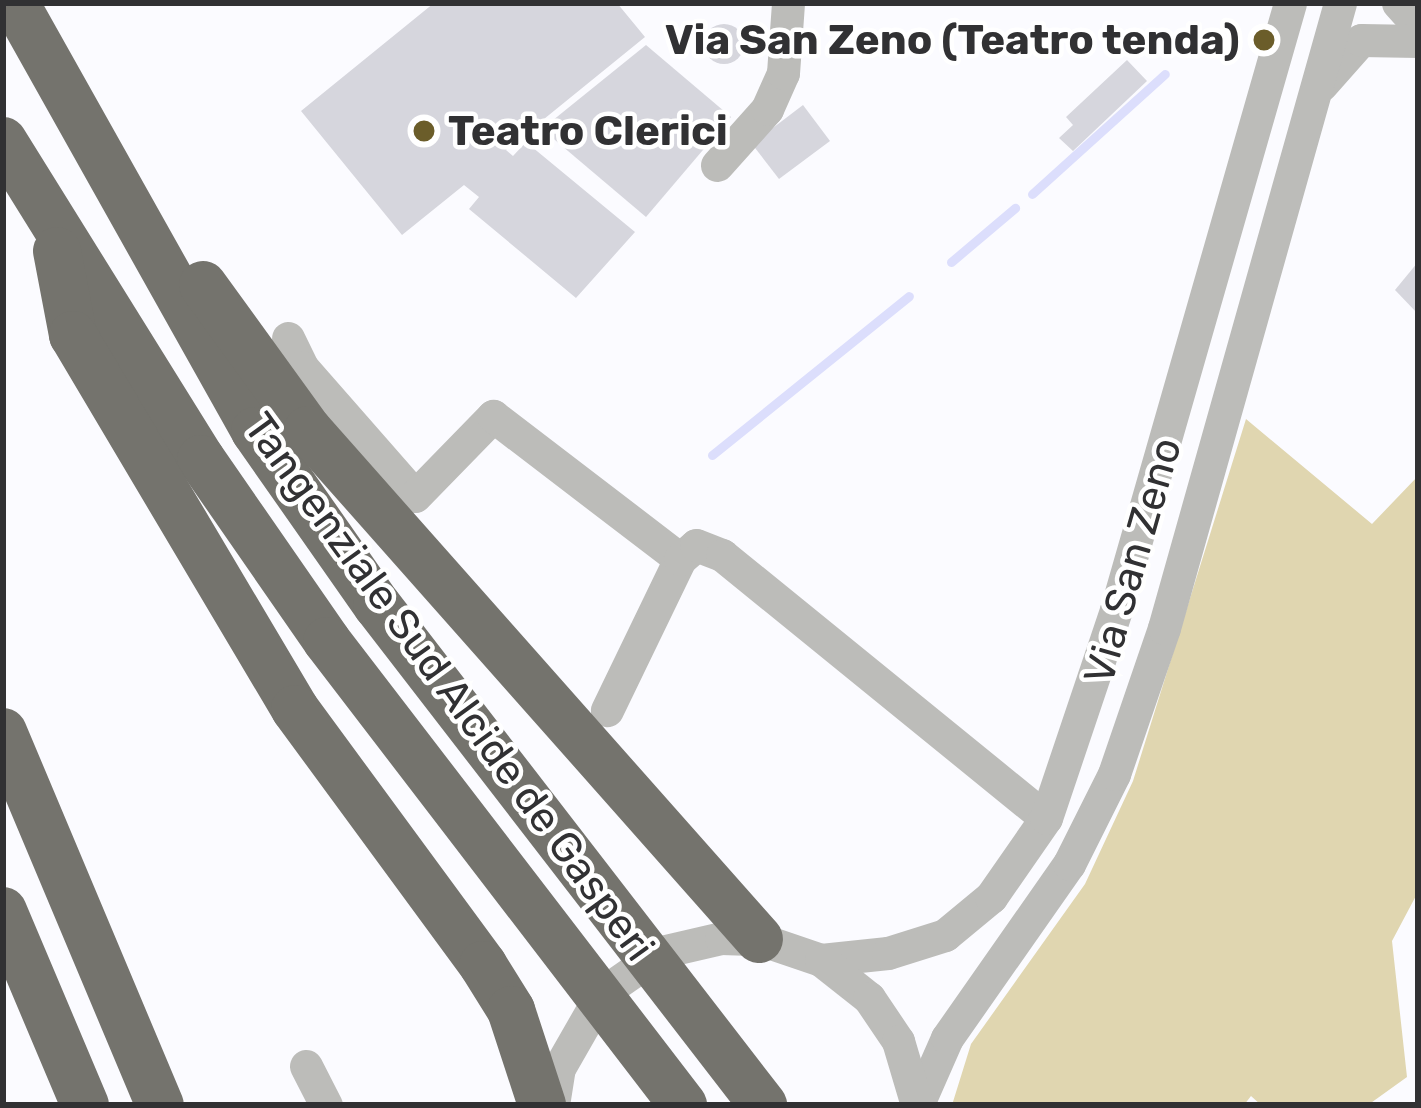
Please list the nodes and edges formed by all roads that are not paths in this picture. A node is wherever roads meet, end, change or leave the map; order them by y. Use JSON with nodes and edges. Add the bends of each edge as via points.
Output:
{"nodes":[{"id":1,"x":15,"y":3,"type":"edge"},
{"id":2,"x":788,"y":3,"type":"edge"},
{"id":3,"x":1290,"y":3,"type":"edge"},
{"id":4,"x":1340,"y":3,"type":"edge"},
{"id":5,"x":1398,"y":3,"type":"edge"},
{"id":6,"x":1418,"y":26,"type":"edge"},
{"id":7,"x":1418,"y":41,"type":"edge"},
{"id":8,"x":1307,"y":106,"type":"junction"},
{"id":9,"x":3,"y":141,"type":"edge"},
{"id":10,"x":100,"y":159,"type":"junction"},
{"id":11,"x":717,"y":165,"type":"dead end"},
{"id":12,"x":52,"y":229,"type":"junction"},
{"id":13,"x":288,"y":338,"type":"dead end"},
{"id":14,"x":680,"y":560,"type":"junction"},
{"id":15,"x":607,"y":710,"type":"dead end"},
{"id":16,"x":3,"y":732,"type":"edge"},
{"id":17,"x":1046,"y":818,"type":"junction"},
{"id":18,"x":3,"y":911,"type":"edge"},
{"id":19,"x":759,"y":939,"type":"junction"},
{"id":20,"x":821,"y":960,"type":"junction"},
{"id":21,"x":306,"y":1066,"type":"dead end"},
{"id":22,"x":917,"y":1104,"type":"edge"},
{"id":23,"x":85,"y":1105,"type":"edge"},
{"id":24,"x":160,"y":1105,"type":"edge"},
{"id":25,"x":326,"y":1105,"type":"edge"},
{"id":26,"x":542,"y":1105,"type":"edge"},
{"id":27,"x":553,"y":1105,"type":"edge"},
{"id":28,"x":682,"y":1105,"type":"edge"},
{"id":29,"x":763,"y":1105,"type":"edge"}],
"edges":[{"from":1,"to":10,"type":"highway","name":"Tangenziale Sud Alcide de Gasperi"},
{"from":2,"to":11,"type":"street","via":[[775,92]]},
{"from":3,"to":17,"type":"street","name":"Via San Zeno","via":[[1116,610]]},
{"from":4,"to":8,"type":"street","name":"Via San Zeno"},
{"from":5,"to":6,"type":"street"},
{"from":7,"to":8,"type":"street","via":[[1361,40]]},
{"from":8,"to":22,"type":"street","name":"Via San Zeno","via":[[1164,628],[1114,774],[1069,864],[947,1038]]},
{"from":9,"to":12,"type":"highway","name":"Tangenziale Sud Alcide de Gasperi"},
{"from":10,"to":19,"type":"highway","via":[[144,202],[308,430]]},
{"from":10,"to":29,"type":"highway","name":"Tangenziale Sud Alcide de Gasperi","via":[[255,431]]},
{"from":12,"to":26,"type":"highway","via":[[73,335],[295,710],[511,1010]]},
{"from":12,"to":28,"type":"highway","name":"Tangenziale Sud Alcide de Gasperi","via":[[327,641]]},
{"from":13,"to":14,"type":"street","via":[[302,367],[415,496],[493,416]]},
{"from":14,"to":15,"type":"street"},
{"from":14,"to":17,"type":"street","via":[[697,544],[722,555]]},
{"from":16,"to":24,"type":"highway"},
{"from":17,"to":20,"type":"street","name":"Via San Zeno","via":[[991,897],[944,934],[888,953]]},
{"from":18,"to":23,"type":"highway"},
{"from":19,"to":20,"type":"street","name":"Via San Zeno"},
{"from":19,"to":27,"type":"street","name":"Via San Zeno","via":[[661,952],[602,993],[559,1068]]},
{"from":20,"to":22,"type":"street","name":"Via San Zeno","via":[[869,998]]},
{"from":21,"to":25,"type":"street"}]}
